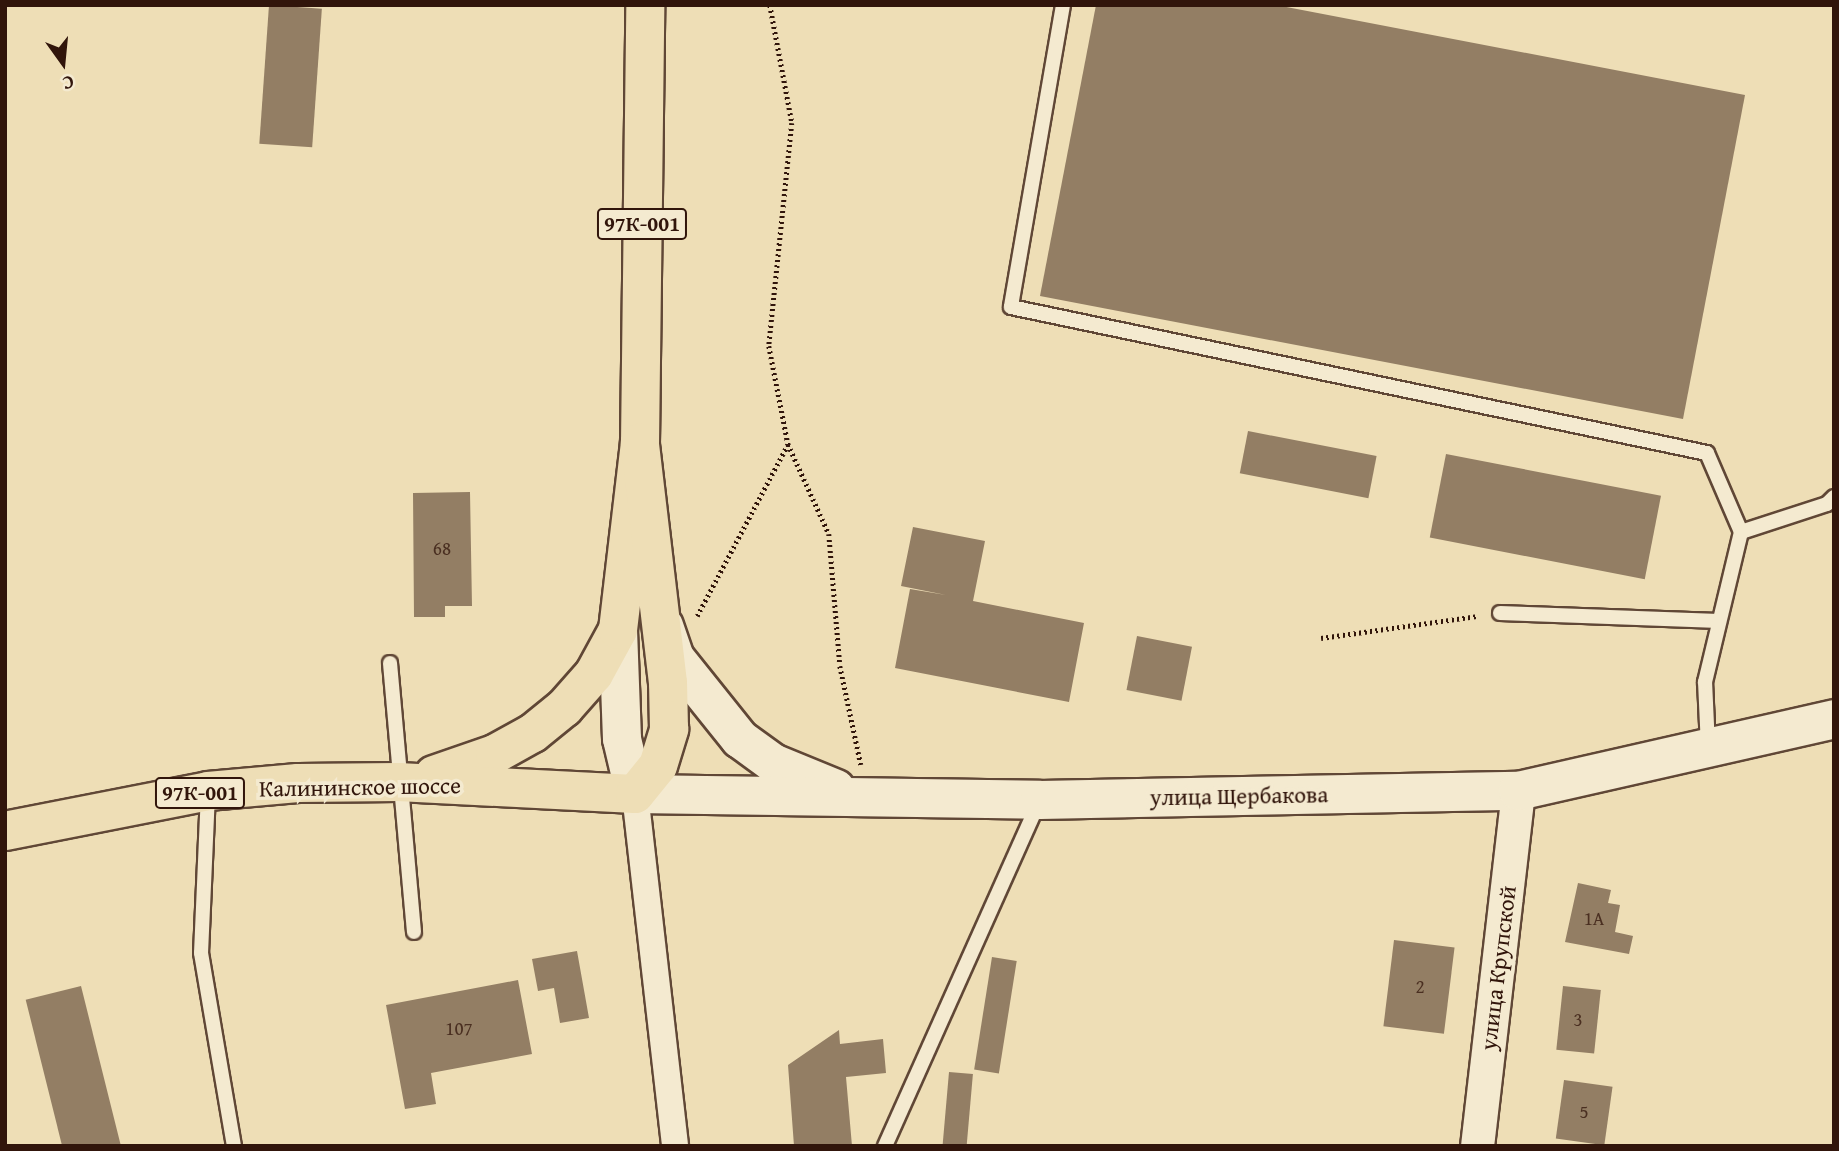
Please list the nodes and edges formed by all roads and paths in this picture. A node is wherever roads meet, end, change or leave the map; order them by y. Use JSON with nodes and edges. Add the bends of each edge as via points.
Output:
{"nodes":[{"id":1,"x":645,"y":5,"type":"edge"},
{"id":2,"x":770,"y":5,"type":"edge"},
{"id":3,"x":1062,"y":5,"type":"edge"},
{"id":4,"x":640,"y":443,"type":"junction"},
{"id":5,"x":788,"y":444,"type":"junction"},
{"id":6,"x":1834,"y":497,"type":"edge"},
{"id":7,"x":1741,"y":532,"type":"junction"},
{"id":8,"x":1500,"y":613,"type":"joint"},
{"id":9,"x":660,"y":616,"type":"junction"},
{"id":10,"x":1719,"y":621,"type":"junction"},
{"id":11,"x":618,"y":630,"type":"junction"},
{"id":12,"x":1321,"y":638,"type":"dead end"},
{"id":13,"x":676,"y":658,"type":"junction"},
{"id":14,"x":390,"y":663,"type":"dead end"},
{"id":15,"x":1834,"y":719,"type":"edge"},
{"id":16,"x":1708,"y":748,"type":"junction"},
{"id":17,"x":398,"y":782,"type":"junction"},
{"id":18,"x":208,"y":791,"type":"junction"},
{"id":19,"x":1518,"y":791,"type":"junction"},
{"id":20,"x":635,"y":794,"type":"junction"},
{"id":21,"x":869,"y":799,"type":"junction"},
{"id":22,"x":1040,"y":800,"type":"junction"},
{"id":23,"x":5,"y":831,"type":"edge"},
{"id":24,"x":414,"y":932,"type":"dead end"},
{"id":25,"x":234,"y":1146,"type":"edge"},
{"id":26,"x":675,"y":1146,"type":"edge"},
{"id":27,"x":885,"y":1146,"type":"edge"},
{"id":28,"x":1477,"y":1146,"type":"edge"}],
"edges":[{"from":1,"to":4,"type":"main road","number":"97К-001"},
{"from":2,"to":5,"type":"path","via":[[792,123],[769,346]]},
{"from":3,"to":7,"type":"lane","via":[[1011,307],[1707,453]]},
{"from":4,"to":9,"type":"main road","number":"97К-001"},
{"from":4,"to":11,"type":"main road","number":"97К-001"},
{"from":5,"to":13,"type":"path"},
{"from":5,"to":21,"type":"path","via":[[829,534],[840,666]]},
{"from":6,"to":7,"type":"lane","via":[[1827,505]]},
{"from":7,"to":10,"type":"lane"},
{"from":8,"to":10,"type":"lane"},
{"from":8,"to":12,"type":"path"},
{"from":9,"to":13,"type":"main road"},
{"from":9,"to":20,"type":"main road","number":"97К-001","via":[[669,729],[658,766]]},
{"from":10,"to":16,"type":"lane","via":[[1705,682]]},
{"from":11,"to":17,"type":"main road","number":"97К-001","via":[[594,674],[564,708],[533,733],[448,772]]},
{"from":11,"to":20,"type":"main road","number":"97К-001","via":[[622,739]]},
{"from":13,"to":21,"type":"main road","via":[[740,739],[810,782]]},
{"from":14,"to":17,"type":"lane"},
{"from":15,"to":16,"type":"main road","name":"улица Щербакова"},
{"from":16,"to":19,"type":"main road","name":"улица Щербакова"},
{"from":17,"to":18,"type":"main road","name":"Калининское шоссе","number":"97К-001"},
{"from":17,"to":20,"type":"main road","name":"Калининское шоссе","number":"97К-001"},
{"from":17,"to":24,"type":"lane"},
{"from":18,"to":23,"type":"main road","name":"Калининское шоссе","number":"97К-001"},
{"from":18,"to":25,"type":"lane","via":[[201,953]]},
{"from":19,"to":22,"type":"main road","name":"улица Щербакова"},
{"from":19,"to":28,"type":"street","name":"улица Крупской"},
{"from":20,"to":21,"type":"main road","name":"улица Щербакова"},
{"from":20,"to":26,"type":"street","via":[[654,930]]},
{"from":21,"to":22,"type":"main road","name":"улица Щербакова"},
{"from":22,"to":27,"type":"lane"}]}
